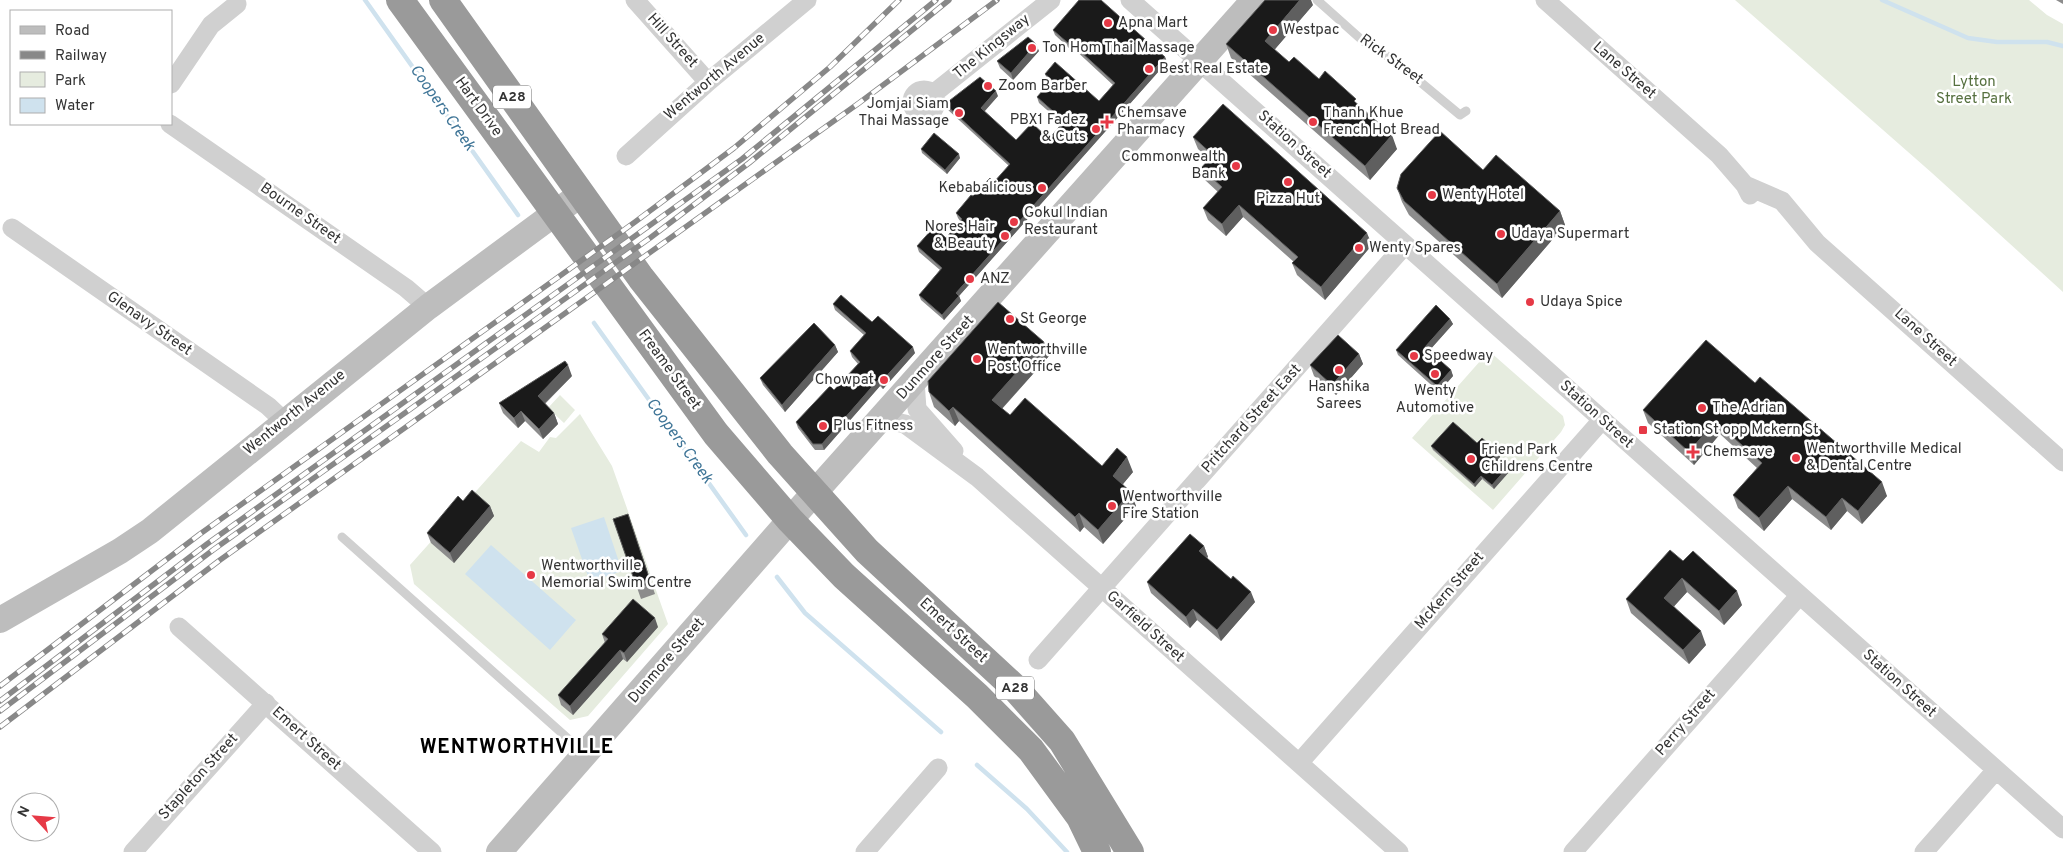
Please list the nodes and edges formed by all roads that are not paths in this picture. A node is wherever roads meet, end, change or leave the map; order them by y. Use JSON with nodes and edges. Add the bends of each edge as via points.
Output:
{"nodes":[{"id":1,"x":400,"y":0,"type":"edge"},
{"id":2,"x":443,"y":0,"type":"edge"},
{"id":3,"x":635,"y":0,"type":"edge"},
{"id":4,"x":807,"y":0,"type":"edge"},
{"id":5,"x":1051,"y":0,"type":"edge"},
{"id":6,"x":1130,"y":0,"type":"edge"},
{"id":7,"x":1254,"y":0,"type":"edge"},
{"id":8,"x":1318,"y":0,"type":"edge"},
{"id":9,"x":1545,"y":0,"type":"edge"},
{"id":10,"x":238,"y":4,"type":"dead end"},
{"id":11,"x":1200,"y":61,"type":"junction"},
{"id":12,"x":708,"y":82,"type":"junction"},
{"id":13,"x":172,"y":83,"type":"edge"},
{"id":14,"x":933,"y":94,"type":"dead end"},
{"id":15,"x":1466,"y":111,"type":"dead end"},
{"id":16,"x":171,"y":125,"type":"edge"},
{"id":17,"x":626,"y":156,"type":"dead end"},
{"id":18,"x":581,"y":194,"type":"junction"},
{"id":19,"x":555,"y":215,"type":"junction"},
{"id":20,"x":12,"y":228,"type":"dead end"},
{"id":21,"x":1405,"y":245,"type":"junction"},
{"id":22,"x":428,"y":307,"type":"junction"},
{"id":23,"x":915,"y":381,"type":"junction"},
{"id":24,"x":882,"y":419,"type":"junction"},
{"id":25,"x":1602,"y":420,"type":"junction"},
{"id":26,"x":284,"y":421,"type":"junction"},
{"id":27,"x":2063,"y":462,"type":"edge"},
{"id":28,"x":977,"y":477,"type":"junction"},
{"id":29,"x":815,"y":494,"type":"junction"},
{"id":30,"x":790,"y":520,"type":"junction"},
{"id":31,"x":342,"y":537,"type":"dead end"},
{"id":32,"x":1102,"y":588,"type":"junction"},
{"id":33,"x":1800,"y":595,"type":"junction"},
{"id":34,"x":0,"y":620,"type":"edge"},
{"id":35,"x":179,"y":627,"type":"dead end"},
{"id":36,"x":1038,"y":660,"type":"dead end"},
{"id":37,"x":266,"y":703,"type":"junction"},
{"id":38,"x":586,"y":754,"type":"junction"},
{"id":39,"x":1298,"y":763,"type":"junction"},
{"id":40,"x":938,"y":768,"type":"dead end"},
{"id":41,"x":1996,"y":770,"type":"junction"},
{"id":42,"x":2063,"y":829,"type":"edge"},
{"id":43,"x":133,"y":852,"type":"edge"},
{"id":44,"x":432,"y":852,"type":"edge"},
{"id":45,"x":499,"y":852,"type":"edge"},
{"id":46,"x":865,"y":852,"type":"edge"},
{"id":47,"x":1097,"y":852,"type":"edge"},
{"id":48,"x":1130,"y":852,"type":"edge"},
{"id":49,"x":1399,"y":852,"type":"edge"},
{"id":50,"x":1573,"y":852,"type":"edge"},
{"id":51,"x":1924,"y":852,"type":"edge"}],
"edges":[{"from":1,"to":19,"type":"highway","name":"Hart Drive","number":"A28"},
{"from":2,"to":18,"type":"highway","number":"A28"},
{"from":3,"to":12,"type":"street","name":"Hill Street"},
{"from":4,"to":12,"type":"street","name":"Wentworth Avenue"},
{"from":5,"to":14,"type":"street","name":"The Kingsway"},
{"from":6,"to":11,"type":"street","name":"Station Street"},
{"from":7,"to":11,"type":"main road","name":"Dunmore Street"},
{"from":8,"to":15,"type":"lane","name":"Rick Street","via":[[1363,41],[1395,61],[1460,115]]},
{"from":9,"to":27,"type":"street","name":"Lane Street","via":[[1719,155],[1745,185],[1749,195],[1790,211],[1817,243]]},
{"from":10,"to":13,"type":"street","via":[[211,25]]},
{"from":11,"to":21,"type":"street","name":"Station Street"},
{"from":11,"to":23,"type":"main road","name":"Dunmore Street"},
{"from":12,"to":17,"type":"street","name":"Wentworth Avenue"},
{"from":16,"to":22,"type":"street","name":"Bourne Street","via":[[406,288]]},
{"from":18,"to":19,"type":"main road","name":"Wentworth Avenue"},
{"from":18,"to":29,"type":"highway","number":"A28","via":[[683,332]]},
{"from":19,"to":22,"type":"main road","name":"Wentworth Avenue"},
{"from":19,"to":30,"type":"highway","name":"Freame Street","number":"A28","via":[[716,434]]},
{"from":20,"to":26,"type":"street","name":"Glenavy Street","via":[[268,406]]},
{"from":21,"to":25,"type":"street","name":"Station Street"},
{"from":21,"to":32,"type":"street","name":"Pritchard Street East"},
{"from":22,"to":26,"type":"main road","name":"Wentworth Avenue"},
{"from":23,"to":24,"type":"main road","name":"Dunmore Street"},
{"from":23,"to":28,"type":"street","via":[[917,410]]},
{"from":24,"to":28,"type":"street","name":"Garfield Street","via":[[905,424]]},
{"from":24,"to":29,"type":"main road","name":"Dunmore Street"},
{"from":25,"to":33,"type":"street","name":"Station Street"},
{"from":25,"to":39,"type":"street","name":"McKern Street"},
{"from":26,"to":34,"type":"main road","name":"Wentworth Avenue","via":[[150,531]]},
{"from":28,"to":32,"type":"street","name":"Garfield Street"},
{"from":29,"to":30,"type":"main road","name":"Dunmore Street"},
{"from":29,"to":48,"type":"highway","name":"Emert Street","number":"A28","via":[[867,551],[1015,688],[1062,741]]},
{"from":30,"to":38,"type":"main road","name":"Dunmore Street"},
{"from":30,"to":47,"type":"highway","number":"A28","via":[[844,576],[977,696],[1031,750],[1080,817]]},
{"from":31,"to":38,"type":"lane"},
{"from":32,"to":36,"type":"street","name":"Pritchard Street East"},
{"from":32,"to":39,"type":"street","name":"Garfield Street"},
{"from":33,"to":41,"type":"street","name":"Station Street"},
{"from":33,"to":50,"type":"street","name":"Perry Street"},
{"from":35,"to":37,"type":"street","name":"Emert Street"},
{"from":37,"to":43,"type":"street","name":"Stapleton Street"},
{"from":37,"to":44,"type":"street","name":"Emert Street"},
{"from":38,"to":45,"type":"main road","name":"Dunmore Street"},
{"from":39,"to":49,"type":"street","name":"Garfield Street"},
{"from":40,"to":46,"type":"street"},
{"from":41,"to":42,"type":"street","name":"Station Street"},
{"from":41,"to":51,"type":"street"}]}
